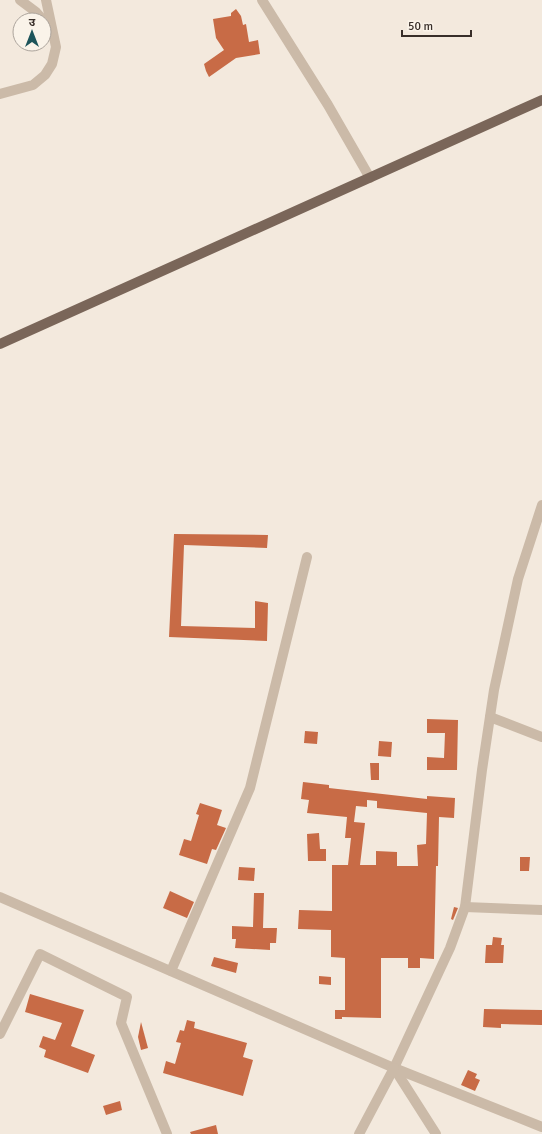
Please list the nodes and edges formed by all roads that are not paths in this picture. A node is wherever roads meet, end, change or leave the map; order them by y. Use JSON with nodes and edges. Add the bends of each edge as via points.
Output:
{"nodes":[{"id":1,"x":20,"y":0,"type":"edge"},
{"id":2,"x":46,"y":0,"type":"edge"},
{"id":3,"x":262,"y":0,"type":"edge"},
{"id":4,"x":36,"y":12,"type":"edge"},
{"id":5,"x":53,"y":30,"type":"joint"},
{"id":6,"x":0,"y":94,"type":"edge"},
{"id":7,"x":542,"y":100,"type":"edge"},
{"id":8,"x":370,"y":178,"type":"junction"},
{"id":9,"x":0,"y":344,"type":"edge"},
{"id":10,"x":542,"y":505,"type":"edge"},
{"id":11,"x":307,"y":557,"type":"dead end"},
{"id":12,"x":490,"y":717,"type":"junction"},
{"id":13,"x":542,"y":737,"type":"edge"},
{"id":14,"x":0,"y":897,"type":"edge"},
{"id":15,"x":465,"y":907,"type":"junction"},
{"id":16,"x":542,"y":910,"type":"edge"},
{"id":17,"x":171,"y":971,"type":"junction"},
{"id":18,"x":0,"y":1034,"type":"edge"},
{"id":19,"x":394,"y":1068,"type":"junction"},
{"id":20,"x":542,"y":1127,"type":"edge"},
{"id":21,"x":167,"y":1134,"type":"edge"},
{"id":22,"x":359,"y":1134,"type":"edge"},
{"id":23,"x":436,"y":1134,"type":"edge"}],
"edges":[{"from":1,"to":4,"type":"street"},
{"from":2,"to":5,"type":"street"},
{"from":3,"to":8,"type":"street"},
{"from":5,"to":6,"type":"street","via":[[56,47],[52,64],[45,75],[32,85]]},
{"from":7,"to":8,"type":"main road"},
{"from":8,"to":9,"type":"main road"},
{"from":10,"to":12,"type":"street","via":[[518,579]]},
{"from":11,"to":17,"type":"street","via":[[250,788]]},
{"from":12,"to":13,"type":"street"},
{"from":12,"to":15,"type":"street"},
{"from":14,"to":17,"type":"street"},
{"from":15,"to":16,"type":"street"},
{"from":15,"to":19,"type":"street","via":[[450,948]]},
{"from":17,"to":19,"type":"street"},
{"from":18,"to":21,"type":"street","via":[[40,954],[127,997],[121,1023]]},
{"from":19,"to":20,"type":"street"},
{"from":19,"to":22,"type":"street"},
{"from":19,"to":23,"type":"street"}]}
